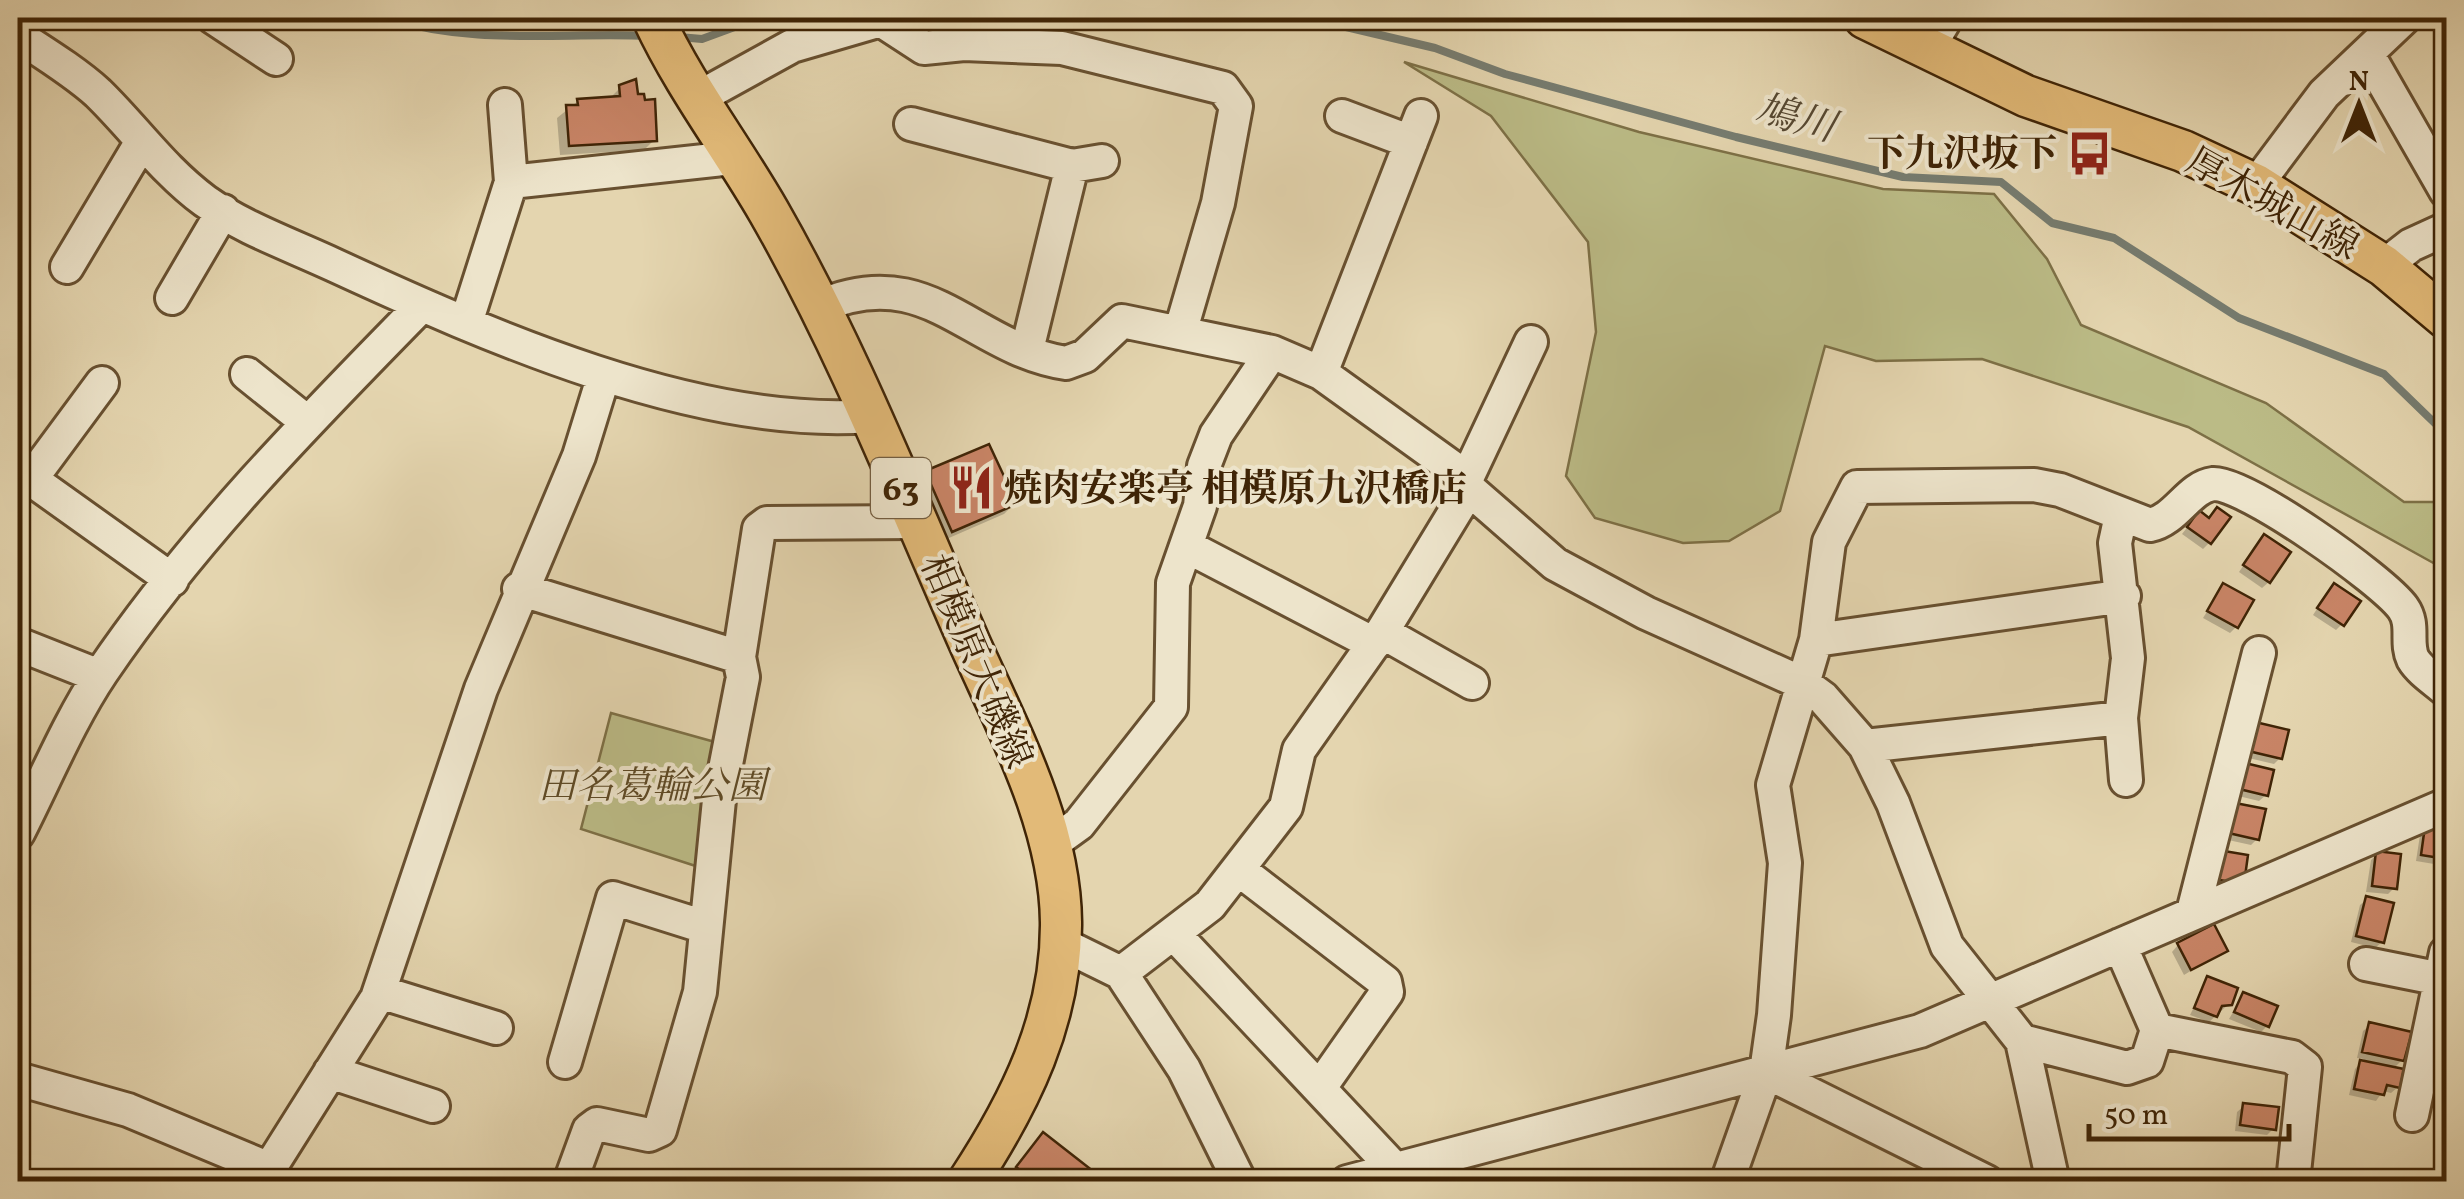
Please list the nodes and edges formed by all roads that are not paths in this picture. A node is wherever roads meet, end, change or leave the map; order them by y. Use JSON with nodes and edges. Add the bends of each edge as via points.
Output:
{"nodes":[{"id":1,"x":214,"y":18,"type":"edge"},
{"id":2,"x":652,"y":18,"type":"edge"},
{"id":3,"x":1866,"y":18,"type":"edge"},
{"id":4,"x":2401,"y":18,"type":"edge"},
{"id":5,"x":1936,"y":34,"type":"edge"},
{"id":6,"x":18,"y":38,"type":"edge"},
{"id":7,"x":2368,"y":55,"type":"junction"},
{"id":8,"x":276,"y":59,"type":"dead end"},
{"id":9,"x":696,"y":99,"type":"junction"},
{"id":10,"x":505,"y":105,"type":"dead end"},
{"id":11,"x":1342,"y":116,"type":"dead end"},
{"id":12,"x":911,"y":124,"type":"dead end"},
{"id":13,"x":141,"y":142,"type":"junction"},
{"id":14,"x":732,"y":158,"type":"junction"},
{"id":15,"x":2442,"y":174,"type":"edge"},
{"id":16,"x":511,"y":182,"type":"junction"},
{"id":17,"x":2256,"y":184,"type":"junction"},
{"id":18,"x":223,"y":211,"type":"junction"},
{"id":19,"x":2446,"y":229,"type":"edge"},
{"id":20,"x":2384,"y":266,"type":"junction"},
{"id":21,"x":66,"y":267,"type":"dead end"},
{"id":22,"x":172,"y":298,"type":"dead end"},
{"id":23,"x":422,"y":306,"type":"junction"},
{"id":24,"x":818,"y":307,"type":"junction"},
{"id":25,"x":2446,"y":318,"type":"edge"},
{"id":26,"x":466,"y":323,"type":"junction"},
{"id":27,"x":1180,"y":332,"type":"junction"},
{"id":28,"x":1530,"y":342,"type":"dead end"},
{"id":29,"x":1028,"y":350,"type":"junction"},
{"id":30,"x":1272,"y":352,"type":"junction"},
{"id":31,"x":1322,"y":373,"type":"junction"},
{"id":32,"x":247,"y":374,"type":"dead end"},
{"id":33,"x":604,"y":376,"type":"junction"},
{"id":34,"x":99,"y":381,"type":"dead end"},
{"id":35,"x":870,"y":416,"type":"junction"},
{"id":36,"x":307,"y":422,"type":"junction"},
{"id":37,"x":24,"y":474,"type":"edge"},
{"id":38,"x":1468,"y":483,"type":"junction"},
{"id":39,"x":2120,"y":515,"type":"junction"},
{"id":40,"x":916,"y":522,"type":"junction"},
{"id":41,"x":1188,"y":546,"type":"junction"},
{"id":42,"x":172,"y":580,"type":"junction"},
{"id":43,"x":519,"y":590,"type":"junction"},
{"id":44,"x":2124,"y":596,"type":"junction"},
{"id":45,"x":1378,"y":638,"type":"junction"},
{"id":46,"x":1816,"y":640,"type":"junction"},
{"id":47,"x":18,"y":644,"type":"edge"},
{"id":48,"x":2259,"y":654,"type":"dead end"},
{"id":49,"x":739,"y":658,"type":"junction"},
{"id":50,"x":99,"y":676,"type":"junction"},
{"id":51,"x":1472,"y":683,"type":"dead end"},
{"id":52,"x":1804,"y":684,"type":"junction"},
{"id":53,"x":2446,"y":690,"type":"edge"},
{"id":54,"x":2121,"y":718,"type":"junction"},
{"id":55,"x":1865,"y":746,"type":"junction"},
{"id":56,"x":2126,"y":780,"type":"dead end"},
{"id":57,"x":2446,"y":805,"type":"edge"},
{"id":58,"x":21,"y":816,"type":"edge"},
{"id":59,"x":1050,"y":845,"type":"junction"},
{"id":60,"x":1238,"y":869,"type":"junction"},
{"id":61,"x":2193,"y":912,"type":"junction"},
{"id":62,"x":704,"y":927,"type":"junction"},
{"id":63,"x":1175,"y":934,"type":"junction"},
{"id":64,"x":1060,"y":944,"type":"junction"},
{"id":65,"x":2120,"y":945,"type":"junction"},
{"id":66,"x":2366,"y":964,"type":"dead end"},
{"id":67,"x":2444,"y":966,"type":"edge"},
{"id":68,"x":1121,"y":973,"type":"junction"},
{"id":69,"x":380,"y":992,"type":"junction"},
{"id":70,"x":1991,"y":1002,"type":"junction"},
{"id":71,"x":496,"y":1028,"type":"dead end"},
{"id":72,"x":2157,"y":1030,"type":"junction"},
{"id":73,"x":2022,"y":1041,"type":"junction"},
{"id":74,"x":565,"y":1062,"type":"dead end"},
{"id":75,"x":330,"y":1072,"type":"junction"},
{"id":76,"x":1766,"y":1072,"type":"junction"},
{"id":77,"x":18,"y":1079,"type":"edge"},
{"id":78,"x":1321,"y":1086,"type":"junction"},
{"id":79,"x":434,"y":1106,"type":"dead end"},
{"id":80,"x":2412,"y":1115,"type":"dead end"},
{"id":81,"x":264,"y":1175,"type":"edge"},
{"id":82,"x":1400,"y":1176,"type":"edge"},
{"id":83,"x":570,"y":1182,"type":"edge"},
{"id":84,"x":968,"y":1182,"type":"edge"},
{"id":85,"x":1240,"y":1182,"type":"edge"},
{"id":86,"x":1347,"y":1182,"type":"edge"},
{"id":87,"x":1727,"y":1182,"type":"edge"},
{"id":88,"x":1986,"y":1182,"type":"edge"},
{"id":89,"x":2054,"y":1182,"type":"edge"},
{"id":90,"x":2293,"y":1182,"type":"edge"}],
"edges":[{"from":1,"to":8,"type":"street"},
{"from":2,"to":9,"type":"main road","name":"相模原大磯線","number":"63"},
{"from":3,"to":5,"type":"main road","name":"厚木城山線"},
{"from":4,"to":7,"type":"street"},
{"from":5,"to":17,"type":"main road","name":"厚木城山線","via":[[2026,96],[2184,151]]},
{"from":6,"to":13,"type":"street","via":[[97,92]]},
{"from":7,"to":15,"type":"street"},
{"from":7,"to":17,"type":"street","via":[[2324,94]]},
{"from":9,"to":14,"type":"main road","name":"相模原大磯線","number":"63"},
{"from":9,"to":27,"type":"street","via":[[792,46],[881,20],[924,48],[1062,48],[1223,88],[1236,106],[1218,203]]},
{"from":10,"to":16,"type":"street"},
{"from":11,"to":31,"type":"street","via":[[1416,129]]},
{"from":12,"to":29,"type":"street","via":[[1087,163]]},
{"from":13,"to":18,"type":"street"},
{"from":13,"to":21,"type":"street"},
{"from":14,"to":16,"type":"street"},
{"from":14,"to":24,"type":"main road","name":"相模原大磯線","number":"63","via":[[768,210]]},
{"from":16,"to":26,"type":"street"},
{"from":17,"to":20,"type":"main road","name":"厚木城山線"},
{"from":18,"to":22,"type":"street"},
{"from":18,"to":23,"type":"street"},
{"from":19,"to":20,"type":"street"},
{"from":20,"to":25,"type":"main road","name":"厚木城山線"},
{"from":23,"to":26,"type":"street"},
{"from":23,"to":36,"type":"street"},
{"from":24,"to":29,"type":"street","via":[[862,291],[901,293]]},
{"from":24,"to":35,"type":"main road","name":"相模原大磯線","number":"63"},
{"from":26,"to":33,"type":"street"},
{"from":27,"to":29,"type":"street","via":[[1122,321],[1072,362]]},
{"from":27,"to":30,"type":"street"},
{"from":28,"to":38,"type":"street"},
{"from":30,"to":31,"type":"street"},
{"from":30,"to":41,"type":"street","via":[[1216,435]]},
{"from":31,"to":38,"type":"street"},
{"from":32,"to":36,"type":"street"},
{"from":33,"to":35,"type":"street","via":[[782,413]]},
{"from":33,"to":43,"type":"street","via":[[578,456]]},
{"from":34,"to":37,"type":"street"},
{"from":35,"to":40,"type":"main road","name":"相模原大磯線","number":"63"},
{"from":36,"to":42,"type":"street"},
{"from":37,"to":42,"type":"street"},
{"from":38,"to":45,"type":"street"},
{"from":38,"to":52,"type":"street","via":[[1555,564]]},
{"from":39,"to":44,"type":"street","via":[[2115,543]]},
{"from":39,"to":46,"type":"street","via":[[2034,485],[1865,484],[1851,495],[1829,542]]},
{"from":39,"to":53,"type":"street","via":[[2159,523],[2202,488],[2226,486],[2318,537],[2380,584],[2408,616],[2414,660]]},
{"from":40,"to":49,"type":"street","via":[[762,525]]},
{"from":40,"to":59,"type":"main road","name":"相模原大磯線","number":"63","via":[[1002,715]]},
{"from":41,"to":45,"type":"street"},
{"from":41,"to":59,"type":"street","via":[[1173,583],[1171,708],[1080,824]]},
{"from":42,"to":50,"type":"street"},
{"from":43,"to":49,"type":"street"},
{"from":43,"to":69,"type":"street"},
{"from":44,"to":46,"type":"street"},
{"from":44,"to":54,"type":"street","via":[[2128,658]]},
{"from":45,"to":51,"type":"street"},
{"from":45,"to":60,"type":"street","via":[[1300,750],[1286,807]]},
{"from":46,"to":52,"type":"street"},
{"from":47,"to":50,"type":"street"},
{"from":48,"to":61,"type":"street"},
{"from":49,"to":62,"type":"street","via":[[743,677]]},
{"from":50,"to":58,"type":"street"},
{"from":52,"to":55,"type":"street"},
{"from":52,"to":76,"type":"street","via":[[1773,785],[1785,884]]},
{"from":54,"to":55,"type":"street"},
{"from":54,"to":56,"type":"street"},
{"from":55,"to":70,"type":"street","via":[[1894,803],[1946,946]]},
{"from":57,"to":61,"type":"street"},
{"from":59,"to":64,"type":"main road","name":"相模原大磯線","number":"63"},
{"from":60,"to":63,"type":"street","via":[[1210,906]]},
{"from":60,"to":78,"type":"street","via":[[1385,982],[1387,992]]},
{"from":61,"to":65,"type":"street"},
{"from":62,"to":74,"type":"street","via":[[602,894]]},
{"from":62,"to":83,"type":"street","via":[[700,992],[660,1130],[649,1135],[597,1124]]},
{"from":63,"to":68,"type":"street"},
{"from":63,"to":78,"type":"street"},
{"from":64,"to":68,"type":"street"},
{"from":64,"to":84,"type":"main road","name":"相模原大磯線","number":"63","via":[[1055,999],[1032,1069]]},
{"from":65,"to":70,"type":"street"},
{"from":65,"to":72,"type":"street"},
{"from":66,"to":67,"type":"street"},
{"from":67,"to":80,"type":"street"},
{"from":68,"to":85,"type":"street","via":[[1184,1068]]},
{"from":69,"to":71,"type":"street"},
{"from":69,"to":75,"type":"street"},
{"from":70,"to":73,"type":"street"},
{"from":70,"to":76,"type":"street","via":[[1920,1031]]},
{"from":72,"to":73,"type":"street","via":[[2147,1062],[2135,1068]]},
{"from":72,"to":90,"type":"street","via":[[2292,1056],[2305,1067]]},
{"from":73,"to":89,"type":"street"},
{"from":75,"to":79,"type":"street"},
{"from":75,"to":81,"type":"street"},
{"from":76,"to":82,"type":"street"},
{"from":76,"to":87,"type":"street"},
{"from":76,"to":88,"type":"street"},
{"from":77,"to":81,"type":"street","via":[[128,1110]]},
{"from":78,"to":82,"type":"street"},
{"from":82,"to":86,"type":"street"}]}
